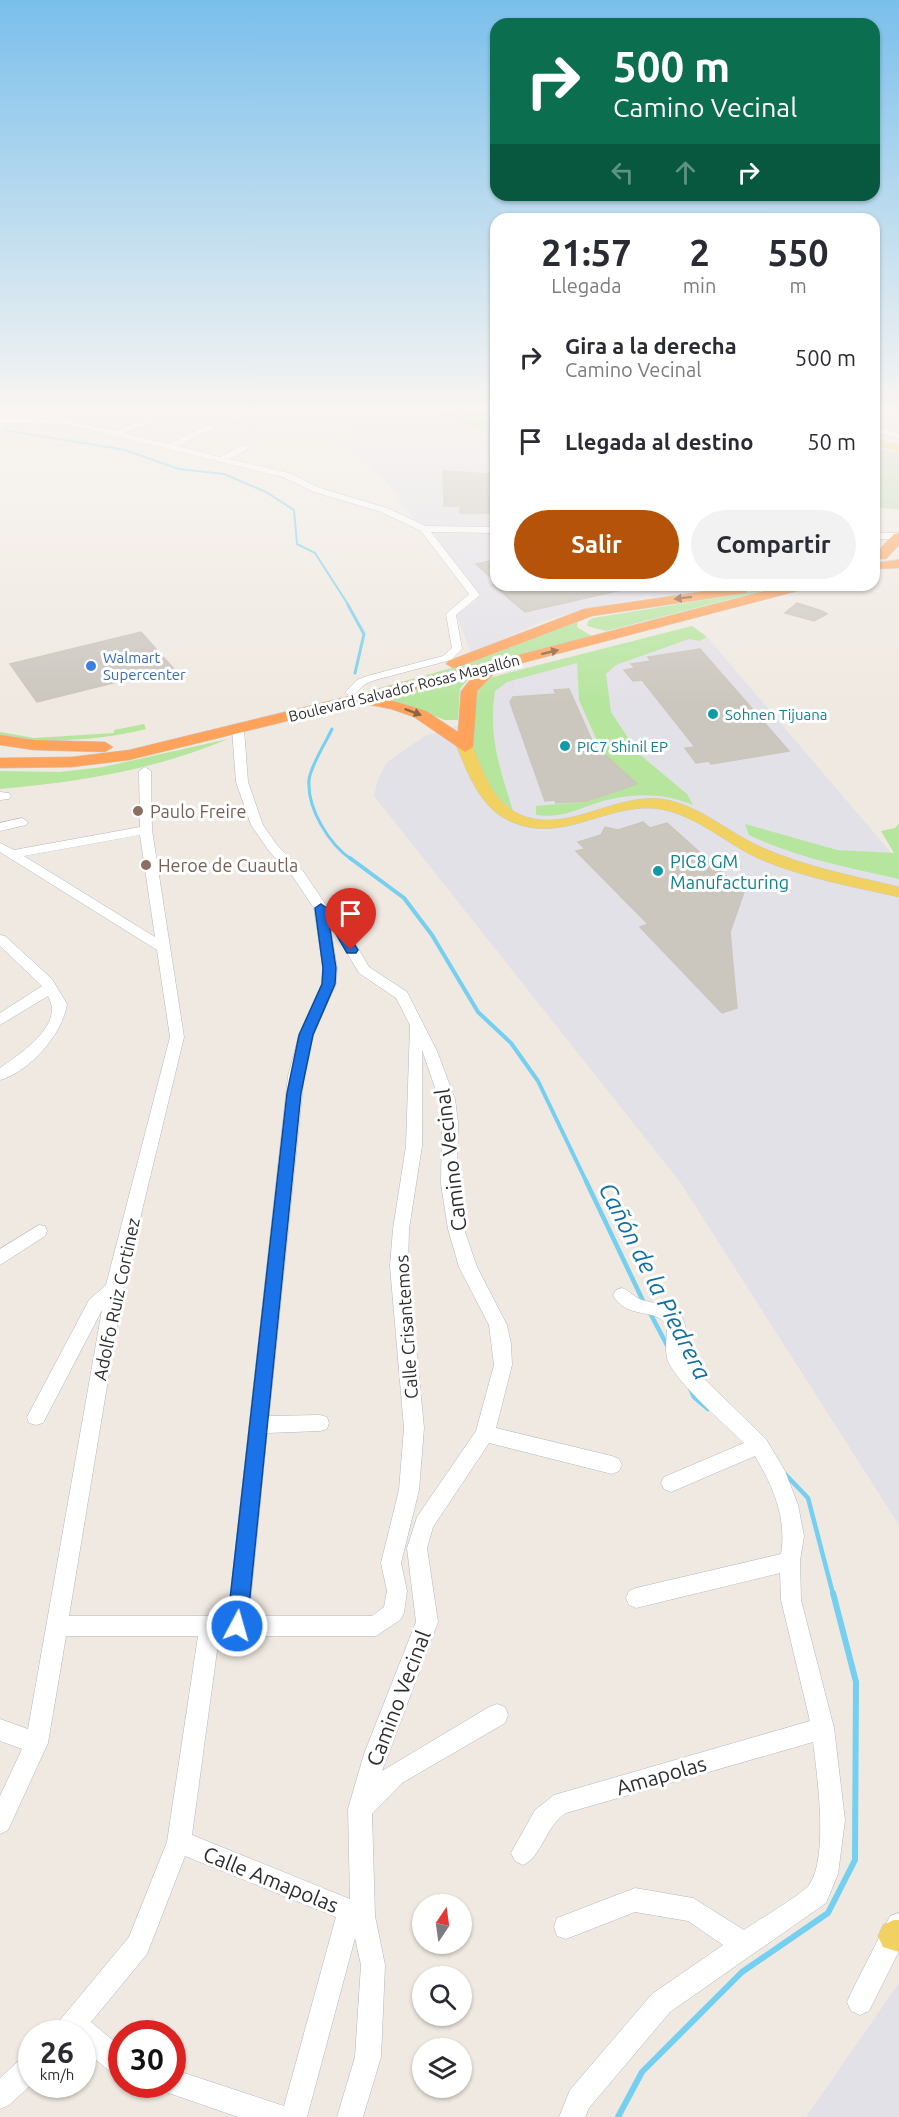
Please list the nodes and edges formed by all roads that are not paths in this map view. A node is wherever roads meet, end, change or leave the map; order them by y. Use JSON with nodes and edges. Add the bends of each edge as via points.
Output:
{"nodes":[{"id":1,"x":367,"y":505,"type":"edge"},
{"id":2,"x":424,"y":529,"type":"junction"},
{"id":3,"x":490,"y":530,"type":"edge"},
{"id":4,"x":880,"y":536,"type":"edge"},
{"id":5,"x":899,"y":537,"type":"edge"},
{"id":6,"x":899,"y":551,"type":"edge"},
{"id":7,"x":880,"y":558,"type":"edge"},
{"id":8,"x":880,"y":560,"type":"edge"},
{"id":9,"x":880,"y":561,"type":"edge"},
{"id":10,"x":899,"y":562,"type":"edge"},
{"id":11,"x":734,"y":591,"type":"edge"},
{"id":12,"x":782,"y":591,"type":"edge"},
{"id":13,"x":613,"y":607,"type":"junction"},
{"id":14,"x":621,"y":634,"type":"junction"},
{"id":15,"x":495,"y":666,"type":"junction"},
{"id":16,"x":354,"y":695,"type":"junction"},
{"id":17,"x":238,"y":729,"type":"junction"},
{"id":18,"x":0,"y":741,"type":"edge"},
{"id":19,"x":135,"y":746,"type":"junction"},
{"id":20,"x":465,"y":747,"type":"junction"},
{"id":21,"x":0,"y":753,"type":"edge"},
{"id":22,"x":0,"y":763,"type":"edge"},
{"id":23,"x":145,"y":771,"type":"dead end"},
{"id":24,"x":22,"y":822,"type":"dead end"},
{"id":25,"x":0,"y":827,"type":"edge"},
{"id":26,"x":146,"y":830,"type":"junction"},
{"id":27,"x":0,"y":847,"type":"edge"},
{"id":28,"x":15,"y":854,"type":"junction"},
{"id":29,"x":899,"y":892,"type":"edge"},
{"id":30,"x":321,"y":908,"type":"junction"},
{"id":31,"x":0,"y":939,"type":"edge"},
{"id":32,"x":162,"y":947,"type":"junction"},
{"id":33,"x":51,"y":987,"type":"junction"},
{"id":34,"x":0,"y":1020,"type":"edge"},
{"id":35,"x":415,"y":1025,"type":"junction"},
{"id":36,"x":0,"y":1075,"type":"edge"},
{"id":37,"x":39,"y":1231,"type":"dead end"},
{"id":38,"x":0,"y":1258,"type":"edge"},
{"id":39,"x":114,"y":1290,"type":"junction"},
{"id":40,"x":622,"y":1294,"type":"dead end"},
{"id":41,"x":36,"y":1417,"type":"dead end"},
{"id":42,"x":320,"y":1423,"type":"dead end"},
{"id":43,"x":258,"y":1425,"type":"junction"},
{"id":44,"x":485,"y":1434,"type":"junction"},
{"id":45,"x":759,"y":1445,"type":"junction"},
{"id":46,"x":612,"y":1465,"type":"dead end"},
{"id":47,"x":671,"y":1483,"type":"dead end"},
{"id":48,"x":790,"y":1560,"type":"junction"},
{"id":49,"x":636,"y":1598,"type":"dead end"},
{"id":50,"x":56,"y":1626,"type":"junction"},
{"id":51,"x":210,"y":1626,"type":"junction"},
{"id":52,"x":237,"y":1626,"type":"junction"},
{"id":53,"x":497,"y":1715,"type":"dead end"},
{"id":54,"x":823,"y":1728,"type":"junction"},
{"id":55,"x":0,"y":1730,"type":"edge"},
{"id":56,"x":37,"y":1743,"type":"junction"},
{"id":57,"x":360,"y":1809,"type":"junction"},
{"id":58,"x":0,"y":1822,"type":"edge"},
{"id":59,"x":179,"y":1842,"type":"junction"},
{"id":60,"x":523,"y":1853,"type":"dead end"},
{"id":61,"x":356,"y":1913,"type":"junction"},
{"id":62,"x":566,"y":1927,"type":"dead end"},
{"id":63,"x":897,"y":1932,"type":"edge"},
{"id":64,"x":743,"y":1944,"type":"junction"},
{"id":65,"x":860,"y":2002,"type":"dead end"},
{"id":66,"x":78,"y":2020,"type":"edge"},
{"id":67,"x":18,"y":2079,"type":"edge"},
{"id":68,"x":186,"y":2087,"type":"edge"},
{"id":69,"x":0,"y":2096,"type":"edge"},
{"id":70,"x":278,"y":2117,"type":"edge"},
{"id":71,"x":292,"y":2117,"type":"edge"},
{"id":72,"x":350,"y":2117,"type":"edge"},
{"id":73,"x":572,"y":2117,"type":"edge"}],
"edges":[{"from":1,"to":2,"type":"street"},
{"from":2,"to":3,"type":"street"},
{"from":2,"to":16,"type":"street","via":[[475,595],[451,614],[457,649],[447,658],[366,680]]},
{"from":4,"to":5,"type":"street"},
{"from":5,"to":7,"type":"highway"},
{"from":6,"to":8,"type":"highway"},
{"from":9,"to":10,"type":"highway"},
{"from":11,"to":13,"type":"highway","name":"Boulevard Salvador Rosas Magallón","one_way":true},
{"from":12,"to":14,"type":"highway","name":"Boulevard Salvador Rosas Magallón"},
{"from":13,"to":14,"type":"highway","via":[[586,619],[580,626],[593,633]]},
{"from":13,"to":16,"type":"highway","name":"Boulevard Salvador Rosas Magallón","via":[[566,618],[448,666]]},
{"from":15,"to":14,"type":"highway","name":"Boulevard Salvador Rosas Magallón","one_way":true},
{"from":15,"to":16,"type":"highway","name":"Boulevard Salvador Rosas Magallón"},
{"from":15,"to":20,"type":"highway","via":[[469,691]]},
{"from":16,"to":17,"type":"highway","name":"Boulevard Salvador Rosas Magallón"},
{"from":16,"to":19,"type":"highway","name":"Boulevard Salvador Rosas Magallón"},
{"from":16,"to":20,"type":"highway","one_way":true,"via":[[433,719]]},
{"from":17,"to":22,"type":"highway","name":"Boulevard Salvador Rosas Magallón","via":[[99,760]]},
{"from":17,"to":30,"type":"street","name":"Camino Vecinal","via":[[240,767],[250,809],[273,848],[298,874]]},
{"from":18,"to":19,"type":"highway","via":[[73,747]]},
{"from":19,"to":21,"type":"highway","name":"Boulevard Salvador Rosas Magallón","via":[[55,755]]},
{"from":20,"to":29,"type":"main road","via":[[485,793],[503,812],[519,820],[557,825],[634,803],[668,805],[754,851],[785,863]]},
{"from":23,"to":26,"type":"street","name":"Adolfo Ruiz Cortinez"},
{"from":24,"to":25,"type":"street"},
{"from":26,"to":28,"type":"street"},
{"from":26,"to":32,"type":"street","name":"Adolfo Ruiz Cortinez"},
{"from":27,"to":28,"type":"street"},
{"from":28,"to":32,"type":"street"},
{"from":30,"to":35,"type":"street","name":"Camino Vecinal","via":[[332,916],[364,970],[402,995]]},
{"from":30,"to":43,"type":"street","via":[[330,968],[296,1076]]},
{"from":31,"to":33,"type":"street"},
{"from":32,"to":39,"type":"street","name":"Adolfo Ruiz Cortinez","via":[[177,1037]]},
{"from":33,"to":34,"type":"street"},
{"from":33,"to":36,"type":"street","via":[[60,1004],[56,1025]]},
{"from":35,"to":44,"type":"street","name":"Camino Vecinal","via":[[430,1051],[447,1099],[449,1184],[456,1229],[468,1267],[498,1325],[502,1344],[503,1365]]},
{"from":35,"to":52,"type":"street","name":"Calle Crisantemos","via":[[414,1146],[399,1266],[414,1428],[409,1490],[391,1563],[397,1591],[393,1613],[376,1626]]},
{"from":37,"to":38,"type":"street"},
{"from":39,"to":41,"type":"street","via":[[95,1305]]},
{"from":39,"to":50,"type":"street","name":"Adolfo Ruiz Cortinez"},
{"from":40,"to":45,"type":"street","via":[[638,1308],[655,1308],[671,1316],[676,1324],[676,1358],[687,1374]]},
{"from":42,"to":43,"type":"street"},
{"from":43,"to":52,"type":"street"},
{"from":44,"to":46,"type":"street"},
{"from":44,"to":57,"type":"street","name":"Camino Vecinal","via":[[424,1523],[417,1548],[427,1622],[375,1754]]},
{"from":45,"to":47,"type":"street"},
{"from":45,"to":48,"type":"street","via":[[778,1477],[788,1505],[794,1536]]},
{"from":48,"to":49,"type":"street"},
{"from":48,"to":54,"type":"street","via":[[791,1600]]},
{"from":50,"to":51,"type":"street"},
{"from":50,"to":56,"type":"street","name":"Adolfo Ruiz Cortinez"},
{"from":51,"to":52,"type":"street"},
{"from":51,"to":59,"type":"street"},
{"from":53,"to":57,"type":"street","via":[[394,1775]]},
{"from":54,"to":60,"type":"street","name":"Amapolas","via":[[562,1803],[542,1818]]},
{"from":54,"to":64,"type":"street","via":[[833,1820],[826,1874],[817,1894]]},
{"from":55,"to":56,"type":"street"},
{"from":56,"to":58,"type":"street","name":"Adolfo Ruiz Cortinez"},
{"from":57,"to":61,"type":"street","name":"Camino Vecinal"},
{"from":59,"to":61,"type":"street","name":"Calle Amapolas"},
{"from":59,"to":66,"type":"street","via":[[138,1945]]},
{"from":61,"to":71,"type":"street","via":[[298,2108]]},
{"from":61,"to":72,"type":"street","name":"Camino Vecinal","via":[[373,1965],[368,2057]]},
{"from":62,"to":64,"type":"street","via":[[635,1900],[693,1910]]},
{"from":63,"to":65,"type":"street"},
{"from":64,"to":73,"type":"street","via":[[661,2003],[579,2099]]},
{"from":67,"to":69,"type":"street"},
{"from":68,"to":70,"type":"street"}]}
